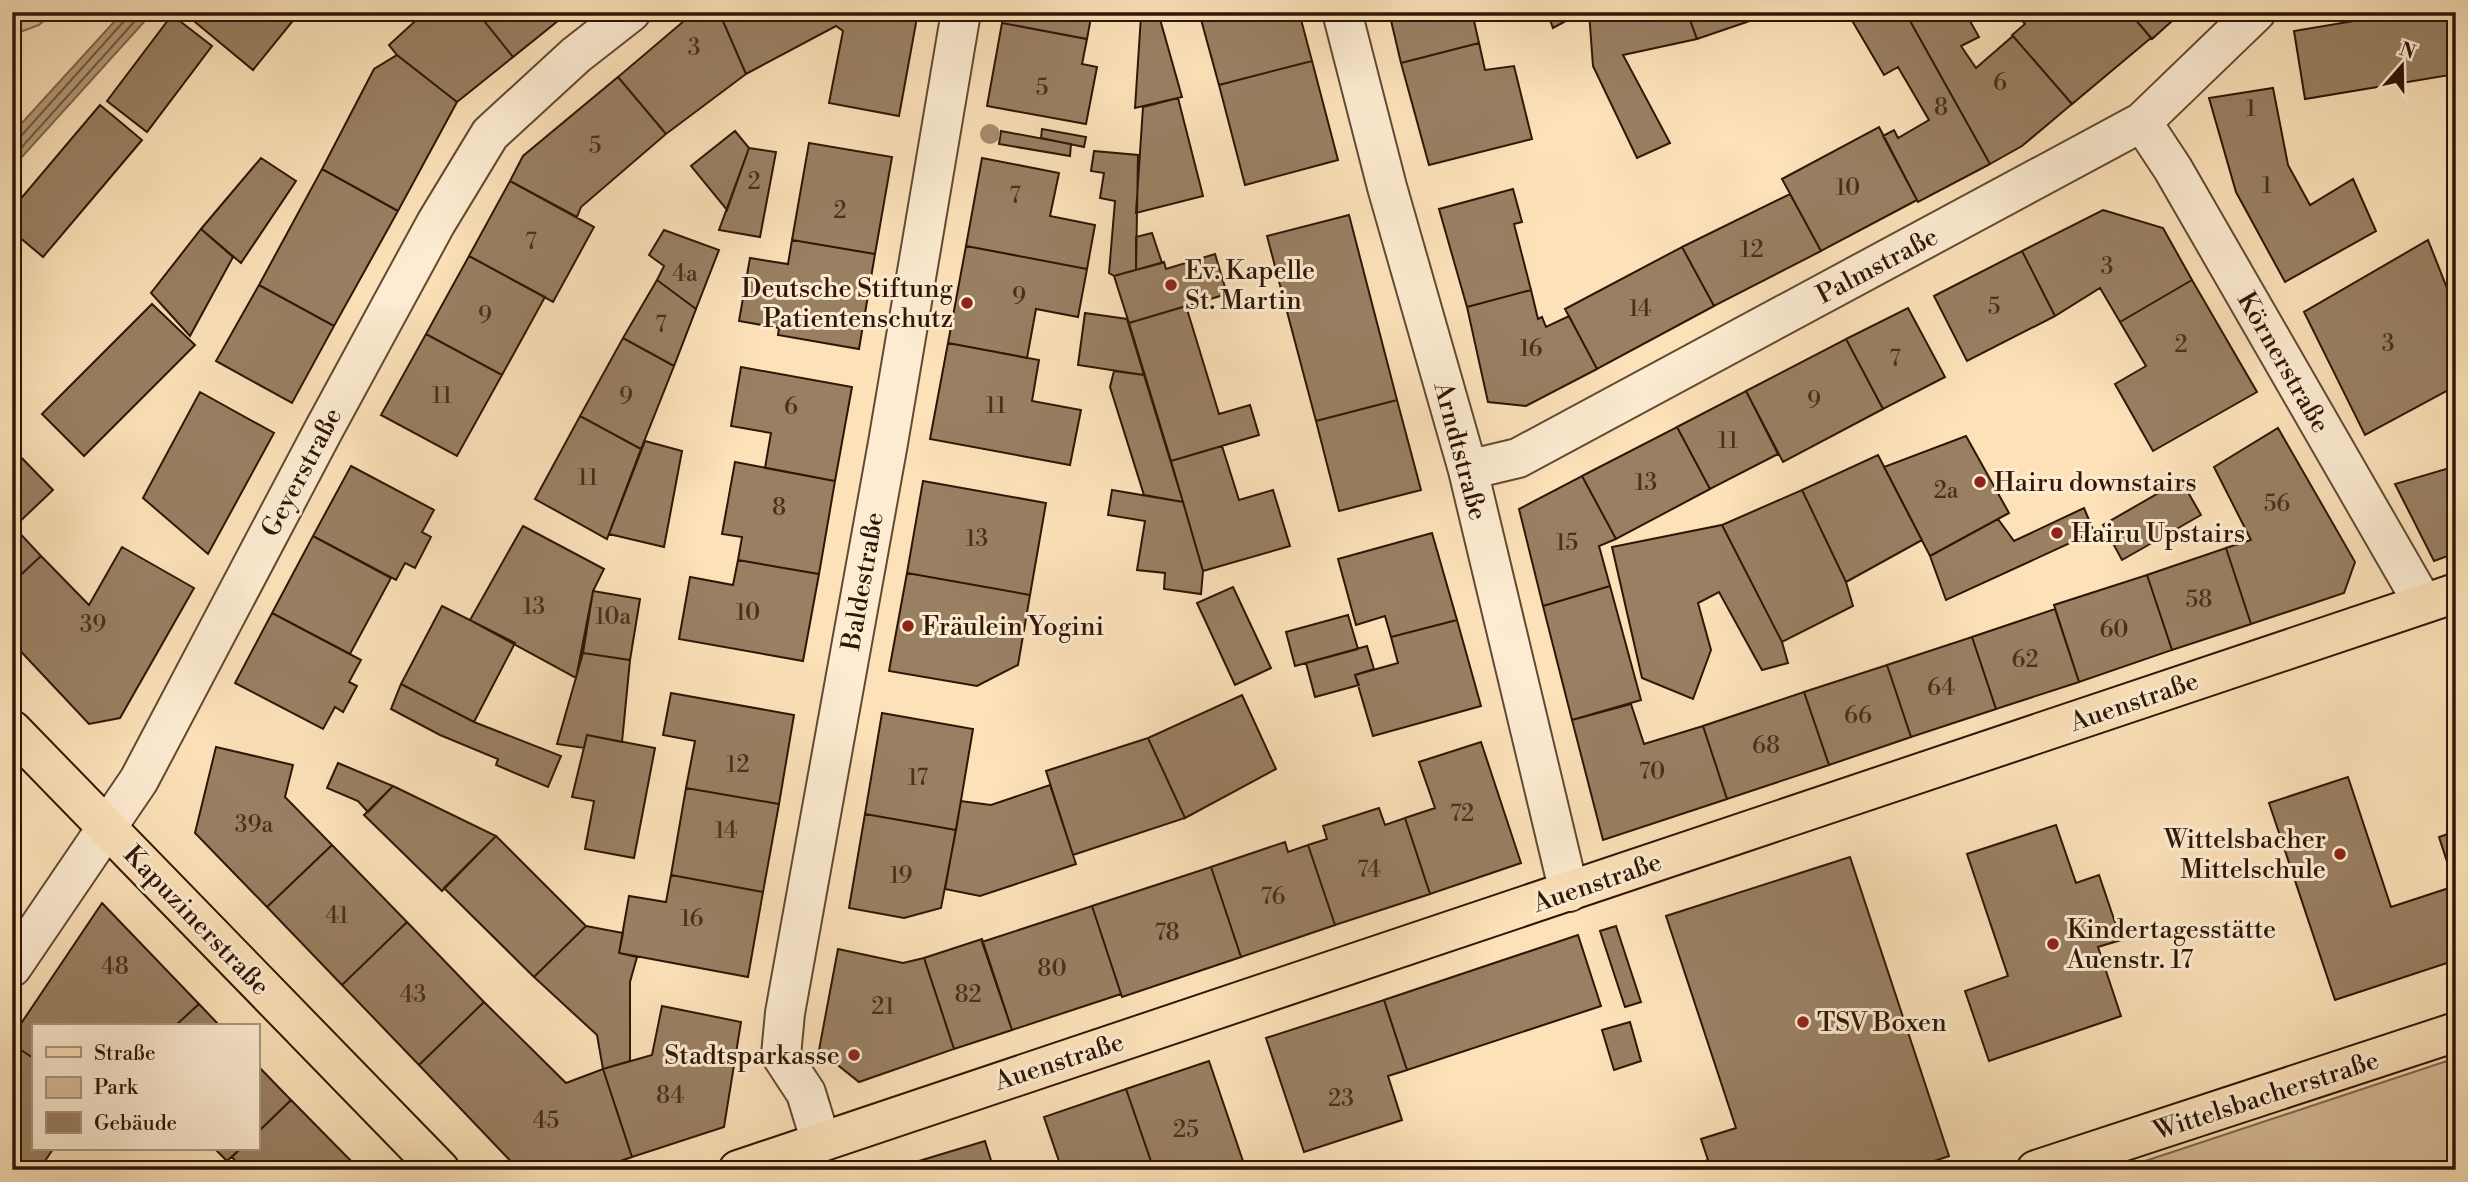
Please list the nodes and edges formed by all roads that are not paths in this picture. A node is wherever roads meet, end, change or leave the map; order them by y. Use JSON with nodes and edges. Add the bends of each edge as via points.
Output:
{"nodes":[{"id":1,"x":631,"y":12,"type":"edge"},
{"id":2,"x":961,"y":12,"type":"edge"},
{"id":3,"x":1342,"y":12,"type":"edge"},
{"id":4,"x":2256,"y":12,"type":"edge"},
{"id":5,"x":2142,"y":122,"type":"junction"},
{"id":6,"x":1468,"y":470,"type":"junction"},
{"id":7,"x":2439,"y":598,"type":"edge"},
{"id":8,"x":12,"y":730,"type":"edge"},
{"id":9,"x":107,"y":827,"type":"junction"},
{"id":10,"x":1569,"y":892,"type":"junction"},
{"id":11,"x":12,"y":967,"type":"edge"},
{"id":12,"x":2456,"y":1032,"type":"edge"},
{"id":13,"x":821,"y":1142,"type":"junction"},
{"id":14,"x":440,"y":1170,"type":"edge"},
{"id":15,"x":738,"y":1170,"type":"edge"},
{"id":16,"x":2036,"y":1170,"type":"edge"}],
"edges":[{"from":1,"to":9,"type":"street","name":"Geyerstraße","via":[[490,134],[436,223],[139,780]]},
{"from":2,"to":13,"type":"street","name":"Baldestraße","via":[[785,1013],[781,1055],[806,1093]]},
{"from":3,"to":6,"type":"street","name":"Arndtstraße"},
{"from":4,"to":5,"type":"street","name":"Palmstraße"},
{"from":5,"to":6,"type":"street","name":"Palmstraße","via":[[1518,458]]},
{"from":5,"to":7,"type":"street","name":"Körnerstraße"},
{"from":6,"to":10,"type":"street","name":"Arndtstraße"},
{"from":7,"to":10,"type":"main road","name":"Auenstraße"},
{"from":8,"to":9,"type":"main road","name":"Kapuzinerstraße"},
{"from":9,"to":11,"type":"street","name":"Geyerstraße"},
{"from":9,"to":14,"type":"main road","name":"Kapuzinerstraße"},
{"from":10,"to":13,"type":"main road","name":"Auenstraße"},
{"from":12,"to":16,"type":"main road","name":"Wittelsbacherstraße"},
{"from":13,"to":15,"type":"main road","name":"Auenstraße"}]}
